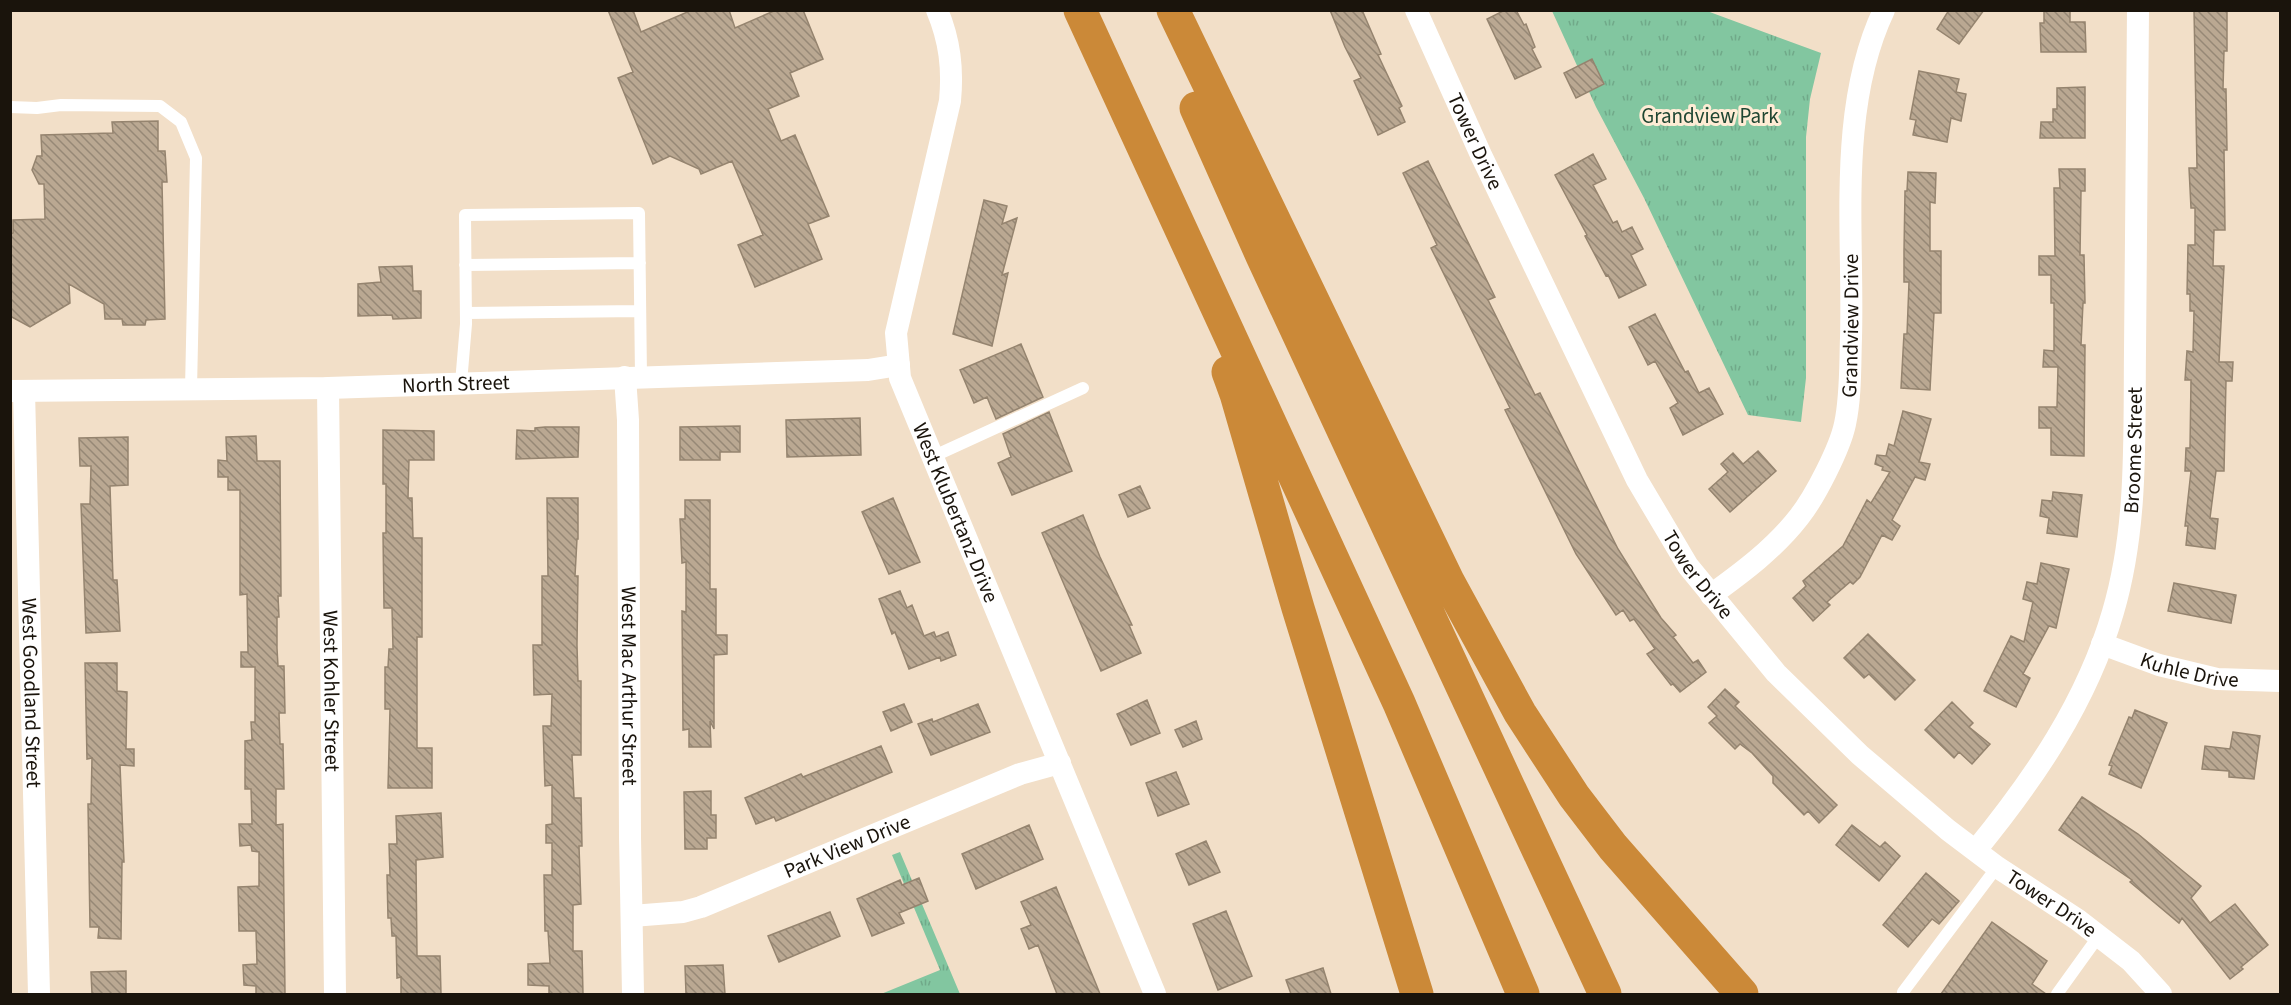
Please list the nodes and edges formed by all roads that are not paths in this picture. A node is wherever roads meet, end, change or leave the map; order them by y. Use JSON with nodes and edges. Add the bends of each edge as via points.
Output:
{"nodes":[{"id":1,"x":937,"y":10,"type":"edge"},
{"id":2,"x":1080,"y":10,"type":"edge"},
{"id":3,"x":1153,"y":10,"type":"edge"},
{"id":4,"x":1173,"y":10,"type":"edge"},
{"id":5,"x":1416,"y":10,"type":"edge"},
{"id":6,"x":1884,"y":10,"type":"edge"},
{"id":7,"x":2138,"y":10,"type":"edge"},
{"id":8,"x":1095,"y":42,"type":"junction"},
{"id":9,"x":10,"y":107,"type":"edge"},
{"id":10,"x":640,"y":263,"type":"junction"},
{"id":11,"x":465,"y":265,"type":"junction"},
{"id":12,"x":640,"y":311,"type":"junction"},
{"id":13,"x":466,"y":313,"type":"junction"},
{"id":14,"x":899,"y":365,"type":"junction"},
{"id":15,"x":633,"y":376,"type":"junction"},
{"id":16,"x":461,"y":383,"type":"junction"},
{"id":17,"x":328,"y":388,"type":"junction"},
{"id":18,"x":1083,"y":388,"type":"dead end"},
{"id":19,"x":190,"y":389,"type":"junction"},
{"id":20,"x":17,"y":391,"type":"edge"},
{"id":21,"x":932,"y":457,"type":"junction"},
{"id":22,"x":1711,"y":595,"type":"junction"},
{"id":23,"x":2102,"y":644,"type":"junction"},
{"id":24,"x":2280,"y":681,"type":"edge"},
{"id":25,"x":1060,"y":763,"type":"junction"},
{"id":26,"x":1976,"y":850,"type":"junction"},
{"id":27,"x":1997,"y":867,"type":"junction"},
{"id":28,"x":632,"y":916,"type":"junction"},
{"id":29,"x":2098,"y":937,"type":"junction"},
{"id":30,"x":1904,"y":992,"type":"dead end"},
{"id":31,"x":39,"y":994,"type":"edge"},
{"id":32,"x":335,"y":994,"type":"edge"},
{"id":33,"x":633,"y":994,"type":"edge"},
{"id":34,"x":1155,"y":994,"type":"edge"},
{"id":35,"x":1417,"y":994,"type":"edge"},
{"id":36,"x":1523,"y":994,"type":"edge"},
{"id":37,"x":1605,"y":994,"type":"edge"},
{"id":38,"x":1742,"y":994,"type":"edge"},
{"id":39,"x":2057,"y":994,"type":"edge"},
{"id":40,"x":2161,"y":994,"type":"edge"}],
"edges":[{"from":1,"to":14,"type":"street","name":"West Klubertanz Drive","via":[[950,45],[950,101],[896,333]]},
{"from":2,"to":8,"type":"highway"},
{"from":3,"to":37,"type":"highway","via":[[1262,256]]},
{"from":4,"to":38,"type":"highway","via":[[1448,581],[1520,713],[1612,847]]},
{"from":5,"to":22,"type":"street","name":"Tower Drive","via":[[1637,480],[1688,566]]},
{"from":6,"to":22,"type":"street","name":"Grandview Drive","via":[[1872,38],[1860,86],[1851,156],[1850,378],[1845,425],[1823,479],[1800,516],[1774,545]]},
{"from":7,"to":23,"type":"street","name":"Broome Street","via":[[2132,511],[2113,612]]},
{"from":8,"to":35,"type":"highway","via":[[1236,394]]},
{"from":8,"to":36,"type":"highway","via":[[1394,692]]},
{"from":9,"to":19,"type":"lane","via":[[160,106],[181,122],[195,158]]},
{"from":10,"to":11,"type":"lane"},
{"from":10,"to":11,"type":"lane","via":[[639,213],[488,214],[465,215]]},
{"from":10,"to":12,"type":"lane"},
{"from":11,"to":13,"type":"lane"},
{"from":12,"to":13,"type":"lane"},
{"from":12,"to":15,"type":"lane"},
{"from":13,"to":16,"type":"lane"},
{"from":14,"to":15,"type":"street","name":"North Street","via":[[868,370]]},
{"from":14,"to":21,"type":"street","name":"West Klubertanz Drive","via":[[900,378]]},
{"from":15,"to":16,"type":"street","name":"North Street"},
{"from":15,"to":28,"type":"street","name":"West Mac Arthur Street","via":[[628,420]]},
{"from":16,"to":17,"type":"street","name":"North Street"},
{"from":17,"to":19,"type":"street","name":"North Street"},
{"from":17,"to":32,"type":"street","name":"West Kohler Street"},
{"from":18,"to":21,"type":"lane"},
{"from":19,"to":20,"type":"street","name":"North Street"},
{"from":20,"to":31,"type":"street","name":"West Goodland Street"},
{"from":21,"to":25,"type":"street","name":"West Klubertanz Drive"},
{"from":22,"to":26,"type":"street","name":"Tower Drive","via":[[1776,672],[1860,755]]},
{"from":23,"to":24,"type":"street","name":"Kuhle Drive","via":[[2159,665],[2217,679]]},
{"from":23,"to":26,"type":"street","name":"Broome Street","via":[[2066,725],[2007,813]]},
{"from":25,"to":28,"type":"street","name":"Park View Drive","via":[[1020,774],[701,907]]},
{"from":25,"to":34,"type":"street","name":"West Klubertanz Drive"},
{"from":26,"to":27,"type":"street","name":"Tower Drive"},
{"from":27,"to":29,"type":"street","name":"Tower Drive"},
{"from":27,"to":30,"type":"lane"},
{"from":28,"to":33,"type":"street","name":"West Mac Arthur Street"},
{"from":29,"to":39,"type":"lane"},
{"from":29,"to":40,"type":"street","name":"Tower Drive","via":[[2131,961]]}]}
